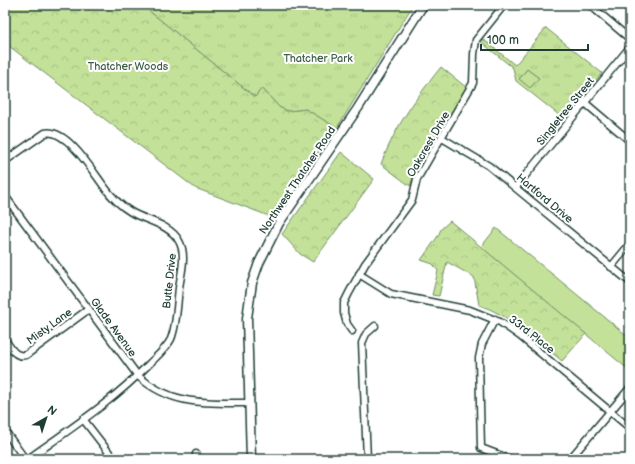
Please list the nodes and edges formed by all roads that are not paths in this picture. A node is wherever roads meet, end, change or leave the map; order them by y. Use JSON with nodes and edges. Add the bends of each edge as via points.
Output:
{"nodes":[{"id":1,"x":423,"y":5,"type":"edge"},
{"id":2,"x":504,"y":5,"type":"edge"},
{"id":3,"x":590,"y":5,"type":"edge"},
{"id":4,"x":630,"y":39,"type":"edge"},
{"id":5,"x":630,"y":47,"type":"edge"},
{"id":6,"x":584,"y":102,"type":"junction"},
{"id":7,"x":442,"y":138,"type":"junction"},
{"id":8,"x":630,"y":141,"type":"edge"},
{"id":9,"x":5,"y":161,"type":"edge"},
{"id":10,"x":516,"y":187,"type":"junction"},
{"id":11,"x":5,"y":196,"type":"edge"},
{"id":12,"x":630,"y":244,"type":"edge"},
{"id":13,"x":611,"y":267,"type":"junction"},
{"id":14,"x":359,"y":274,"type":"junction"},
{"id":15,"x":630,"y":282,"type":"edge"},
{"id":16,"x":89,"y":309,"type":"junction"},
{"id":17,"x":495,"y":319,"type":"junction"},
{"id":18,"x":375,"y":326,"type":"dead end"},
{"id":19,"x":352,"y":331,"type":"dead end"},
{"id":20,"x":5,"y":340,"type":"edge"},
{"id":21,"x":138,"y":376,"type":"junction"},
{"id":22,"x":630,"y":388,"type":"edge"},
{"id":23,"x":249,"y":403,"type":"junction"},
{"id":24,"x":610,"y":412,"type":"junction"},
{"id":25,"x":83,"y":419,"type":"junction"},
{"id":26,"x":630,"y":428,"type":"edge"},
{"id":27,"x":5,"y":431,"type":"edge"},
{"id":28,"x":25,"y":459,"type":"edge"},
{"id":29,"x":28,"y":459,"type":"edge"},
{"id":30,"x":114,"y":459,"type":"edge"},
{"id":31,"x":250,"y":459,"type":"edge"},
{"id":32,"x":366,"y":459,"type":"edge"},
{"id":33,"x":510,"y":459,"type":"edge"},
{"id":34,"x":570,"y":459,"type":"edge"}],
"edges":[{"from":1,"to":23,"type":"street","name":"Northwest Thatcher Road","via":[[264,249],[255,273],[248,306],[246,336]]},
{"from":2,"to":7,"type":"street","name":"Oakcrest Drive","via":[[476,40],[474,83]]},
{"from":3,"to":4,"type":"street"},
{"from":5,"to":6,"type":"street","name":"Singletree Street"},
{"from":6,"to":8,"type":"street"},
{"from":6,"to":10,"type":"street","name":"Singletree Street"},
{"from":7,"to":10,"type":"street","name":"Hartford Drive","via":[[489,166]]},
{"from":7,"to":14,"type":"street","name":"Oakcrest Drive","via":[[417,179],[412,200]]},
{"from":9,"to":21,"type":"street","name":"Butte Drive","via":[[45,133],[55,133],[82,156],[118,203],[130,212],[166,228],[179,241],[183,259],[173,331],[166,347]]},
{"from":10,"to":13,"type":"street","name":"Hartford Drive"},
{"from":11,"to":16,"type":"street","name":"Glade Avenue"},
{"from":12,"to":13,"type":"street"},
{"from":13,"to":15,"type":"street","name":"Hartford Drive"},
{"from":14,"to":17,"type":"street","name":"33rd Place","via":[[391,294],[470,310]]},
{"from":14,"to":19,"type":"street","name":"Oakcrest Drive","via":[[344,303],[347,324]]},
{"from":16,"to":20,"type":"street","name":"Misty Lane","via":[[26,355],[17,355]]},
{"from":16,"to":21,"type":"street","name":"Glade Avenue"},
{"from":17,"to":24,"type":"street","name":"33rd Place","via":[[520,336]]},
{"from":17,"to":33,"type":"street","via":[[482,344],[479,358],[481,448]]},
{"from":18,"to":32,"type":"street","via":[[366,334],[362,343]]},
{"from":21,"to":23,"type":"street","name":"Glade Avenue","via":[[152,387],[178,399],[192,402]]},
{"from":21,"to":25,"type":"street","name":"Butte Drive"},
{"from":22,"to":24,"type":"street"},
{"from":23,"to":31,"type":"street","name":"Northwest Thatcher Road"},
{"from":24,"to":26,"type":"street","name":"33rd Place"},
{"from":24,"to":34,"type":"street"},
{"from":25,"to":29,"type":"street","name":"Butte Drive"},
{"from":25,"to":30,"type":"street"},
{"from":27,"to":28,"type":"street"}]}
